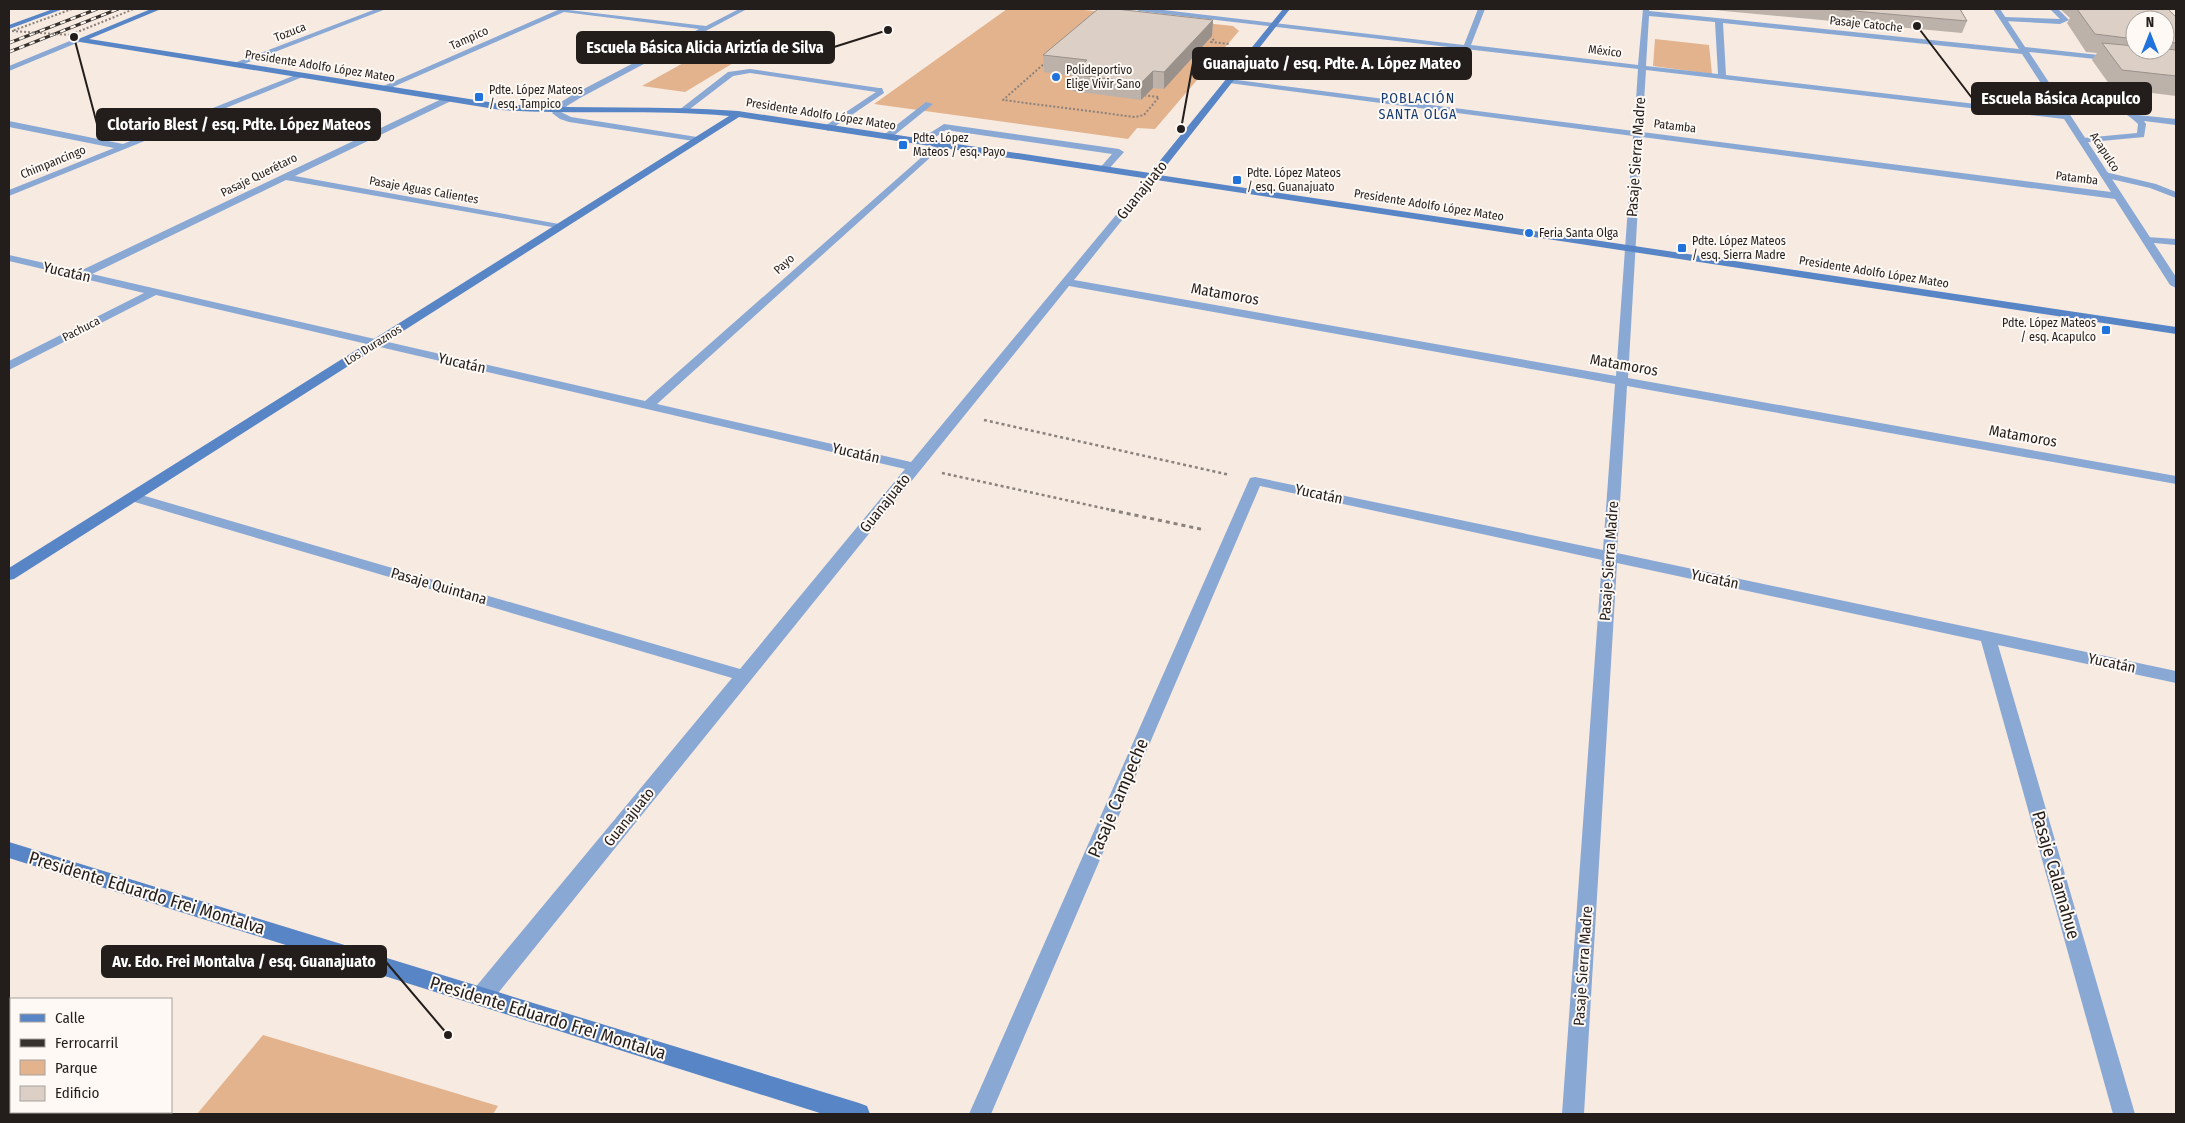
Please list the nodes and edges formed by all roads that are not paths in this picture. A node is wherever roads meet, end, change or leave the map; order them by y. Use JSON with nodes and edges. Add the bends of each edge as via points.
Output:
{"nodes":[{"id":1,"x":58,"y":9,"type":"edge"},
{"id":2,"x":157,"y":9,"type":"edge"},
{"id":3,"x":382,"y":9,"type":"edge"},
{"id":4,"x":564,"y":9,"type":"edge"},
{"id":5,"x":744,"y":9,"type":"edge"},
{"id":6,"x":1139,"y":9,"type":"edge"},
{"id":7,"x":1287,"y":9,"type":"edge"},
{"id":8,"x":1482,"y":9,"type":"edge"},
{"id":9,"x":1997,"y":9,"type":"edge"},
{"id":10,"x":2054,"y":9,"type":"edge"},
{"id":11,"x":1646,"y":11,"type":"edge"},
{"id":12,"x":2004,"y":19,"type":"junction"},
{"id":13,"x":1719,"y":21,"type":"junction"},
{"id":14,"x":1275,"y":24,"type":"junction"},
{"id":15,"x":9,"y":27,"type":"edge"},
{"id":16,"x":707,"y":28,"type":"junction"},
{"id":17,"x":80,"y":40,"type":"junction"},
{"id":18,"x":1467,"y":46,"type":"junction"},
{"id":19,"x":2024,"y":51,"type":"junction"},
{"id":20,"x":2125,"y":60,"type":"edge"},
{"id":21,"x":233,"y":65,"type":"junction"},
{"id":22,"x":1642,"y":67,"type":"junction"},
{"id":23,"x":9,"y":69,"type":"edge"},
{"id":24,"x":301,"y":76,"type":"junction"},
{"id":25,"x":1722,"y":78,"type":"junction"},
{"id":26,"x":1229,"y":81,"type":"junction"},
{"id":27,"x":383,"y":88,"type":"junction"},
{"id":28,"x":2048,"y":88,"type":"junction"},
{"id":29,"x":448,"y":99,"type":"junction"},
{"id":30,"x":929,"y":104,"type":"dead end"},
{"id":31,"x":557,"y":110,"type":"junction"},
{"id":32,"x":683,"y":110,"type":"junction"},
{"id":33,"x":738,"y":114,"type":"junction"},
{"id":34,"x":2067,"y":117,"type":"junction"},
{"id":35,"x":2135,"y":117,"type":"junction"},
{"id":36,"x":2176,"y":122,"type":"edge"},
{"id":37,"x":9,"y":124,"type":"edge"},
{"id":38,"x":828,"y":128,"type":"junction"},
{"id":39,"x":1638,"y":134,"type":"junction"},
{"id":40,"x":888,"y":136,"type":"junction"},
{"id":41,"x":697,"y":140,"type":"junction"},
{"id":42,"x":2083,"y":141,"type":"junction"},
{"id":43,"x":922,"y":142,"type":"junction"},
{"id":44,"x":940,"y":144,"type":"junction"},
{"id":45,"x":124,"y":147,"type":"junction"},
{"id":46,"x":1104,"y":169,"type":"junction"},
{"id":47,"x":2105,"y":175,"type":"junction"},
{"id":48,"x":1153,"y":176,"type":"junction"},
{"id":49,"x":284,"y":177,"type":"junction"},
{"id":50,"x":9,"y":193,"type":"edge"},
{"id":51,"x":2176,"y":195,"type":"edge"},
{"id":52,"x":2118,"y":196,"type":"junction"},
{"id":53,"x":559,"y":227,"type":"junction"},
{"id":54,"x":2147,"y":240,"type":"junction"},
{"id":55,"x":2176,"y":242,"type":"edge"},
{"id":56,"x":1630,"y":248,"type":"junction"},
{"id":57,"x":9,"y":258,"type":"edge"},
{"id":58,"x":80,"y":275,"type":"junction"},
{"id":59,"x":1066,"y":282,"type":"junction"},
{"id":60,"x":2176,"y":285,"type":"edge"},
{"id":61,"x":154,"y":292,"type":"junction"},
{"id":62,"x":2176,"y":331,"type":"edge"},
{"id":63,"x":376,"y":343,"type":"junction"},
{"id":64,"x":9,"y":366,"type":"edge"},
{"id":65,"x":1621,"y":381,"type":"junction"},
{"id":66,"x":648,"y":405,"type":"junction"},
{"id":67,"x":915,"y":467,"type":"junction"},
{"id":68,"x":2176,"y":480,"type":"edge"},
{"id":69,"x":1255,"y":481,"type":"joint"},
{"id":70,"x":133,"y":497,"type":"junction"},
{"id":71,"x":1610,"y":556,"type":"junction"},
{"id":72,"x":9,"y":575,"type":"edge"},
{"id":73,"x":1988,"y":637,"type":"junction"},
{"id":74,"x":744,"y":676,"type":"junction"},
{"id":75,"x":2176,"y":677,"type":"edge"},
{"id":76,"x":9,"y":850,"type":"edge"},
{"id":77,"x":482,"y":996,"type":"junction"},
{"id":78,"x":859,"y":1114,"type":"edge"},
{"id":79,"x":980,"y":1114,"type":"edge"},
{"id":80,"x":1573,"y":1114,"type":"edge"},
{"id":81,"x":2124,"y":1114,"type":"edge"}],
"edges":[{"from":1,"to":15,"type":"street"},
{"from":2,"to":17,"type":"street"},
{"from":3,"to":21,"type":"street","name":"Tozuca"},
{"from":4,"to":16,"type":"street"},
{"from":4,"to":27,"type":"street","name":"Tampico"},
{"from":5,"to":16,"type":"street"},
{"from":6,"to":14,"type":"street","name":"México"},
{"from":7,"to":14,"type":"street","name":"Guanajuato"},
{"from":8,"to":18,"type":"street"},
{"from":9,"to":12,"type":"street","name":"Acapulco"},
{"from":10,"to":12,"type":"street","via":[[2065,20]]},
{"from":11,"to":13,"type":"street","name":"Pasaje Catoche"},
{"from":11,"to":22,"type":"street","name":"Pasaje Sierra Madre"},
{"from":12,"to":19,"type":"street","name":"Acapulco"},
{"from":13,"to":19,"type":"street","name":"Pasaje Catoche"},
{"from":13,"to":25,"type":"street"},
{"from":14,"to":18,"type":"street","name":"México"},
{"from":14,"to":26,"type":"street","name":"Guanajuato"},
{"from":16,"to":31,"type":"street","via":[[577,96]]},
{"from":17,"to":21,"type":"street","name":"Presidente Adolfo López Mateo"},
{"from":17,"to":23,"type":"street"},
{"from":18,"to":22,"type":"street","name":"México"},
{"from":19,"to":20,"type":"street","name":"Pasaje Catoche"},
{"from":19,"to":28,"type":"street","name":"Acapulco"},
{"from":21,"to":24,"type":"street","name":"Presidente Adolfo López Mateo"},
{"from":22,"to":25,"type":"street","name":"México"},
{"from":22,"to":39,"type":"street","name":"Pasaje Sierra Madre"},
{"from":24,"to":27,"type":"street","name":"Presidente Adolfo López Mateo"},
{"from":24,"to":45,"type":"street","name":"Chimpancingo"},
{"from":25,"to":34,"type":"street","name":"México"},
{"from":26,"to":39,"type":"street","name":"Patamba"},
{"from":26,"to":48,"type":"street","name":"Guanajuato"},
{"from":27,"to":29,"type":"street","name":"Presidente Adolfo López Mateo"},
{"from":28,"to":34,"type":"street","name":"Acapulco"},
{"from":28,"to":35,"type":"street","via":[[2106,102]]},
{"from":29,"to":31,"type":"street","name":"Presidente Adolfo López Mateo","via":[[501,107]]},
{"from":29,"to":49,"type":"street","name":"Pasaje Querétaro"},
{"from":30,"to":40,"type":"street"},
{"from":31,"to":32,"type":"street","name":"Presidente Adolfo López Mateo"},
{"from":31,"to":41,"type":"street","name":"Presidente Adolfo López Mateo","via":[[556,113],[563,118]]},
{"from":32,"to":33,"type":"street","name":"Presidente Adolfo López Mateo"},
{"from":32,"to":38,"type":"street","via":[[731,74],[745,71],[879,90],[880,93]]},
{"from":33,"to":38,"type":"street","name":"Presidente Adolfo López Mateo"},
{"from":33,"to":41,"type":"street","name":"Los Duraznos"},
{"from":34,"to":42,"type":"street","name":"Acapulco"},
{"from":35,"to":36,"type":"street"},
{"from":35,"to":42,"type":"street","via":[[2142,124],[2141,135]]},
{"from":37,"to":45,"type":"street"},
{"from":38,"to":40,"type":"street","name":"Presidente Adolfo López Mateo"},
{"from":39,"to":52,"type":"street","name":"Patamba"},
{"from":39,"to":56,"type":"street","name":"Pasaje Sierra Madre"},
{"from":40,"to":43,"type":"street","name":"Presidente Adolfo López Mateo"},
{"from":41,"to":53,"type":"street","name":"Los Duraznos"},
{"from":42,"to":47,"type":"street","name":"Acapulco"},
{"from":43,"to":44,"type":"street","name":"Presidente Adolfo López Mateo"},
{"from":43,"to":46,"type":"street","via":[[944,127],[1119,152]]},
{"from":44,"to":46,"type":"street","name":"Presidente Adolfo López Mateo"},
{"from":44,"to":66,"type":"street","name":"Payo"},
{"from":45,"to":50,"type":"street","name":"Chimpancingo"},
{"from":46,"to":48,"type":"street","name":"Presidente Adolfo López Mateo"},
{"from":47,"to":51,"type":"street"},
{"from":47,"to":52,"type":"street","name":"Acapulco"},
{"from":48,"to":56,"type":"street","name":"Presidente Adolfo López Mateo"},
{"from":48,"to":59,"type":"street","name":"Guanajuato"},
{"from":49,"to":53,"type":"street","name":"Pasaje Aguas Calientes"},
{"from":49,"to":58,"type":"street","name":"Pasaje Querétaro"},
{"from":52,"to":54,"type":"street","name":"Acapulco"},
{"from":53,"to":63,"type":"street","name":"Los Duraznos"},
{"from":54,"to":55,"type":"street"},
{"from":54,"to":60,"type":"street","name":"Acapulco"},
{"from":56,"to":62,"type":"street","name":"Presidente Adolfo López Mateo"},
{"from":56,"to":65,"type":"street","name":"Pasaje Sierra Madre"},
{"from":57,"to":58,"type":"street","name":"Yucatán"},
{"from":58,"to":61,"type":"street","name":"Yucatán"},
{"from":59,"to":65,"type":"street","name":"Matamoros"},
{"from":59,"to":67,"type":"street","name":"Guanajuato"},
{"from":61,"to":63,"type":"street","name":"Yucatán"},
{"from":61,"to":64,"type":"street","name":"Pachuca"},
{"from":63,"to":66,"type":"street","name":"Yucatán"},
{"from":63,"to":70,"type":"street","name":"Los Duraznos"},
{"from":65,"to":68,"type":"street","name":"Matamoros"},
{"from":65,"to":71,"type":"street","name":"Pasaje Sierra Madre"},
{"from":66,"to":67,"type":"street","name":"Yucatán"},
{"from":67,"to":74,"type":"street","name":"Guanajuato"},
{"from":69,"to":71,"type":"street","name":"Yucatán"},
{"from":69,"to":79,"type":"street","name":"Pasaje Campeche"},
{"from":70,"to":72,"type":"street","name":"Los Duraznos"},
{"from":70,"to":74,"type":"street","name":"Pasaje Quintana"},
{"from":71,"to":73,"type":"street","name":"Yucatán"},
{"from":71,"to":80,"type":"street","name":"Pasaje Sierra Madre"},
{"from":73,"to":75,"type":"street","name":"Yucatán"},
{"from":73,"to":81,"type":"street","name":"Pasaje Calamahue"},
{"from":74,"to":77,"type":"street","name":"Guanajuato"},
{"from":76,"to":77,"type":"street","name":"Presidente Eduardo Frei Montalva"},
{"from":77,"to":78,"type":"street","name":"Presidente Eduardo Frei Montalva"}]}
